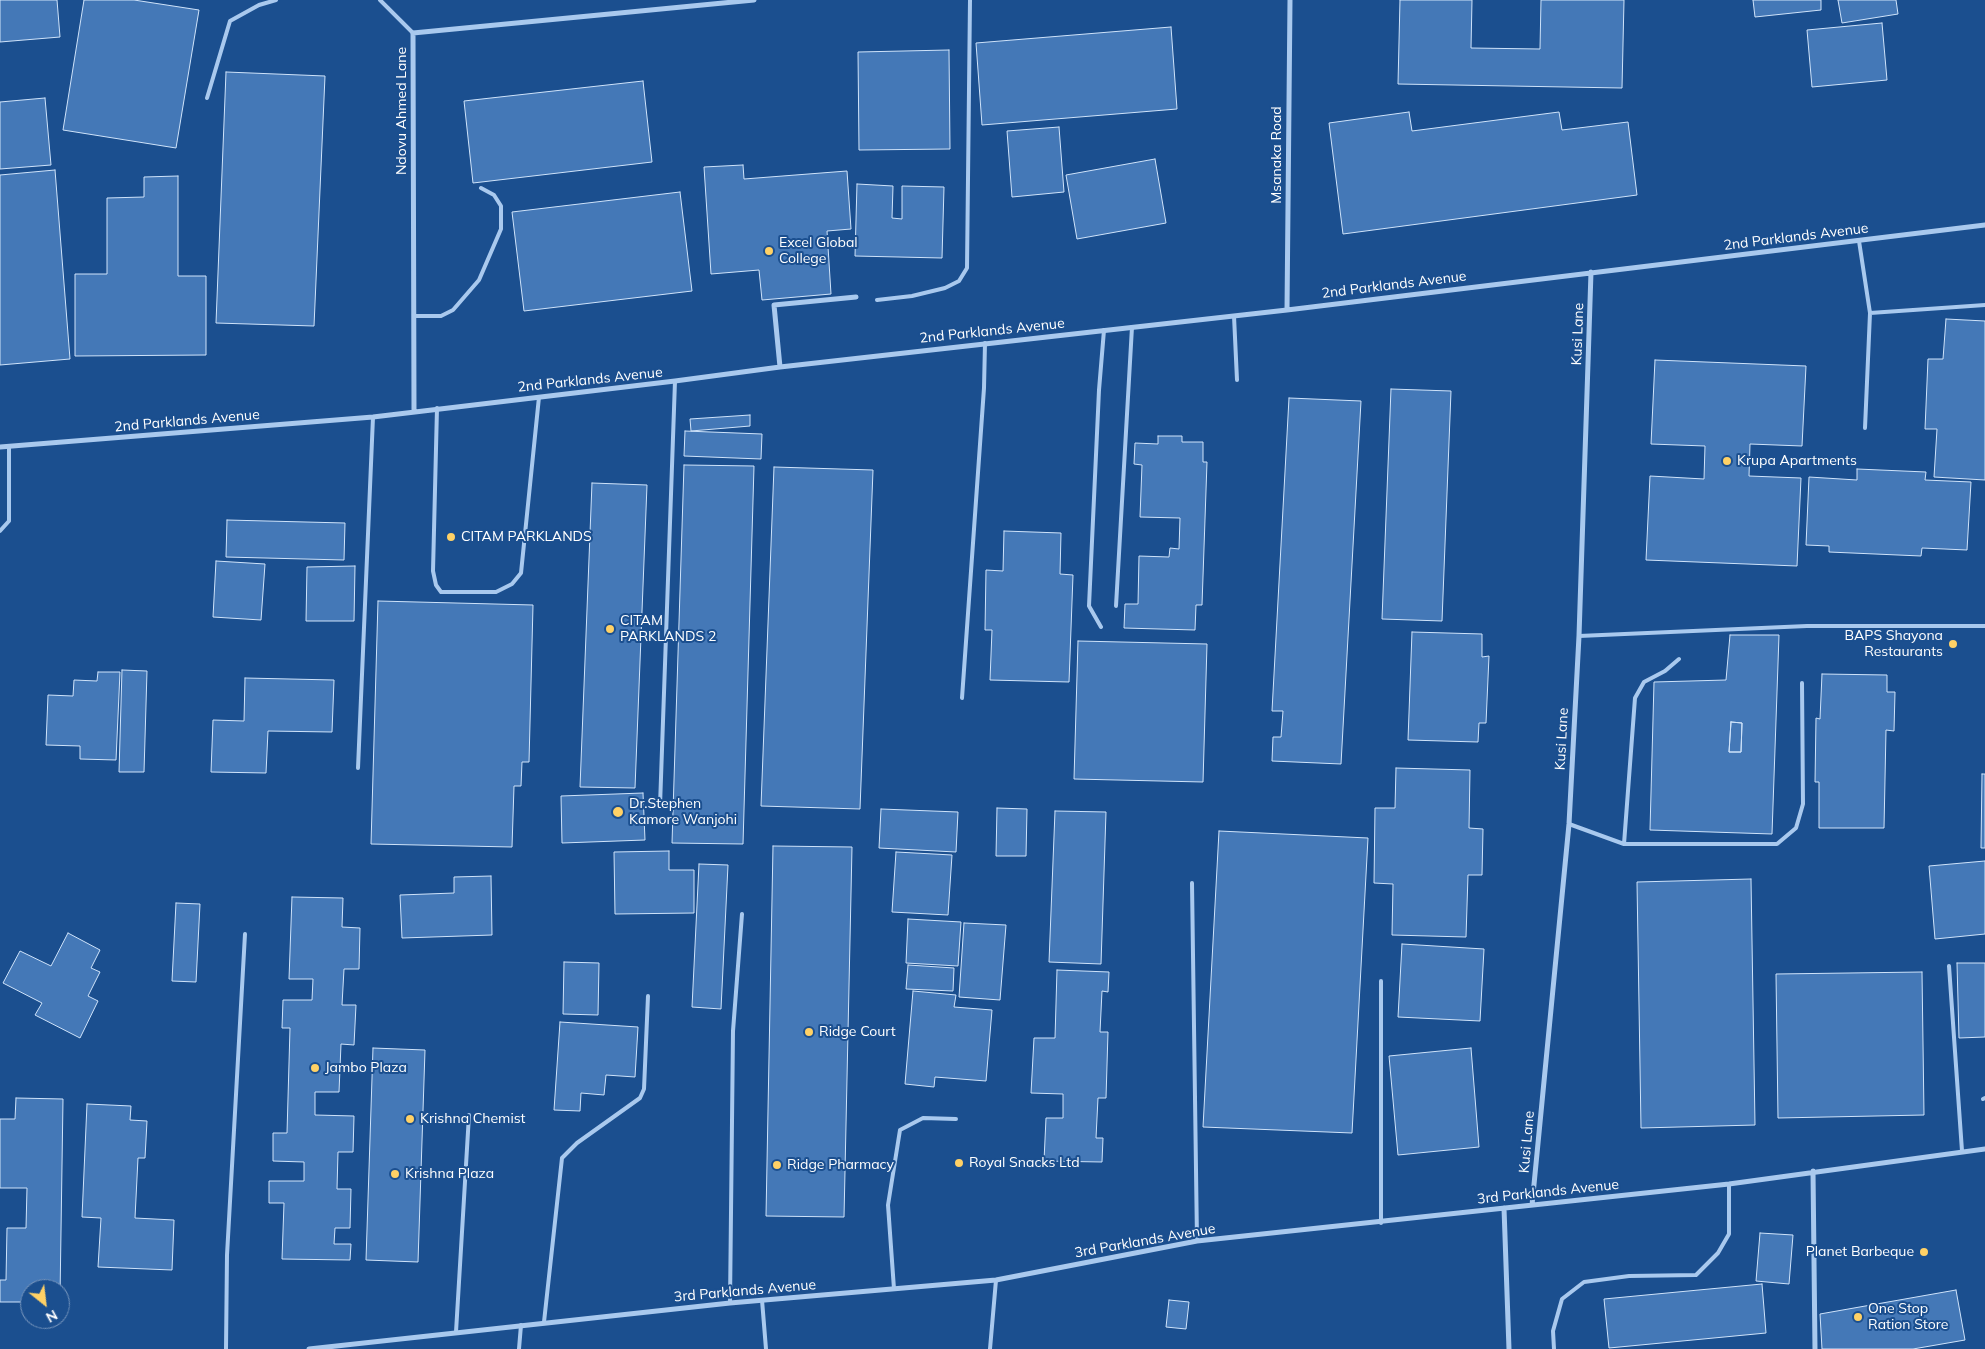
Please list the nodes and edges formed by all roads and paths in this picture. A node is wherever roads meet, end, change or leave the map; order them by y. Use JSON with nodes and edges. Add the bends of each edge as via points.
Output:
{"nodes":[{"id":1,"x":276,"y":0,"type":"edge"},
{"id":2,"x":380,"y":0,"type":"edge"},
{"id":3,"x":754,"y":0,"type":"edge"},
{"id":4,"x":970,"y":0,"type":"edge"},
{"id":5,"x":1290,"y":0,"type":"edge"},
{"id":6,"x":727,"y":1,"type":"edge"},
{"id":7,"x":413,"y":33,"type":"junction"},
{"id":8,"x":206,"y":98,"type":"dead end"},
{"id":9,"x":481,"y":188,"type":"dead end"},
{"id":10,"x":1985,"y":225,"type":"edge"},
{"id":11,"x":1859,"y":241,"type":"junction"},
{"id":12,"x":1591,"y":272,"type":"junction"},
{"id":13,"x":856,"y":297,"type":"dead end"},
{"id":14,"x":877,"y":300,"type":"dead end"},
{"id":15,"x":1985,"y":306,"type":"edge"},
{"id":16,"x":1287,"y":310,"type":"junction"},
{"id":17,"x":1870,"y":313,"type":"junction"},
{"id":18,"x":414,"y":316,"type":"junction"},
{"id":19,"x":1234,"y":316,"type":"junction"},
{"id":20,"x":1132,"y":327,"type":"junction"},
{"id":21,"x":1104,"y":330,"type":"junction"},
{"id":22,"x":985,"y":343,"type":"junction"},
{"id":23,"x":780,"y":366,"type":"junction"},
{"id":24,"x":1237,"y":380,"type":"dead end"},
{"id":25,"x":675,"y":381,"type":"junction"},
{"id":26,"x":540,"y":397,"type":"junction"},
{"id":27,"x":438,"y":408,"type":"junction"},
{"id":28,"x":414,"y":411,"type":"junction"},
{"id":29,"x":373,"y":417,"type":"junction"},
{"id":30,"x":1865,"y":428,"type":"dead end"},
{"id":31,"x":9,"y":446,"type":"junction"},
{"id":32,"x":0,"y":447,"type":"edge"},
{"id":33,"x":0,"y":531,"type":"edge"},
{"id":34,"x":1116,"y":606,"type":"dead end"},
{"id":35,"x":1101,"y":626,"type":"dead end"},
{"id":36,"x":1985,"y":626,"type":"edge"},
{"id":37,"x":1579,"y":636,"type":"junction"},
{"id":38,"x":1679,"y":659,"type":"dead end"},
{"id":39,"x":1802,"y":684,"type":"dead end"},
{"id":40,"x":962,"y":698,"type":"dead end"},
{"id":41,"x":358,"y":768,"type":"dead end"},
{"id":42,"x":660,"y":806,"type":"dead end"},
{"id":43,"x":1568,"y":824,"type":"junction"},
{"id":44,"x":1624,"y":844,"type":"junction"},
{"id":45,"x":1192,"y":883,"type":"dead end"},
{"id":46,"x":742,"y":914,"type":"dead end"},
{"id":47,"x":245,"y":934,"type":"dead end"},
{"id":48,"x":1949,"y":966,"type":"dead end"},
{"id":49,"x":1381,"y":981,"type":"dead end"},
{"id":50,"x":648,"y":996,"type":"dead end"},
{"id":51,"x":469,"y":1115,"type":"dead end"},
{"id":52,"x":956,"y":1119,"type":"dead end"},
{"id":53,"x":1985,"y":1149,"type":"edge"},
{"id":54,"x":1962,"y":1151,"type":"junction"},
{"id":55,"x":1813,"y":1172,"type":"junction"},
{"id":56,"x":1729,"y":1184,"type":"junction"},
{"id":57,"x":1532,"y":1205,"type":"junction"},
{"id":58,"x":1504,"y":1208,"type":"junction"},
{"id":59,"x":1381,"y":1223,"type":"junction"},
{"id":60,"x":1197,"y":1242,"type":"junction"},
{"id":61,"x":996,"y":1280,"type":"junction"},
{"id":62,"x":894,"y":1289,"type":"junction"},
{"id":63,"x":762,"y":1300,"type":"junction"},
{"id":64,"x":730,"y":1303,"type":"junction"},
{"id":65,"x":544,"y":1322,"type":"junction"},
{"id":66,"x":521,"y":1325,"type":"junction"},
{"id":67,"x":456,"y":1332,"type":"junction"},
{"id":68,"x":353,"y":1347,"type":"edge"},
{"id":69,"x":226,"y":1349,"type":"edge"},
{"id":70,"x":309,"y":1349,"type":"edge"},
{"id":71,"x":519,"y":1349,"type":"edge"},
{"id":72,"x":766,"y":1349,"type":"edge"},
{"id":73,"x":990,"y":1349,"type":"edge"},
{"id":74,"x":1510,"y":1349,"type":"edge"},
{"id":75,"x":1554,"y":1349,"type":"edge"},
{"id":76,"x":1815,"y":1349,"type":"edge"}],
"edges":[{"from":1,"to":8,"type":"lane","via":[[259,5],[230,21]]},
{"from":2,"to":7,"type":"lane"},
{"from":3,"to":6,"type":"street","name":"Ndovu Ahmed Lane"},
{"from":4,"to":14,"type":"lane","via":[[967,268],[959,281],[945,288]]},
{"from":5,"to":16,"type":"street","name":"Msanaka Road"},
{"from":6,"to":7,"type":"street","name":"Ndovu Ahmed Lane"},
{"from":7,"to":18,"type":"street","name":"Ndovu Ahmed Lane"},
{"from":9,"to":18,"type":"lane","via":[[494,195],[501,206],[501,229],[479,280],[453,310],[440,316]]},
{"from":10,"to":11,"type":"street","name":"2nd Parklands Avenue"},
{"from":11,"to":12,"type":"street","name":"2nd Parklands Avenue"},
{"from":11,"to":17,"type":"lane"},
{"from":12,"to":16,"type":"street","name":"2nd Parklands Avenue"},
{"from":12,"to":37,"type":"street","name":"Kusi Lane"},
{"from":13,"to":23,"type":"street","via":[[774,305]]},
{"from":15,"to":17,"type":"lane"},
{"from":16,"to":19,"type":"street","name":"2nd Parklands Avenue"},
{"from":17,"to":30,"type":"lane"},
{"from":18,"to":28,"type":"street","name":"Ndovu Ahmed Lane"},
{"from":19,"to":20,"type":"street","name":"2nd Parklands Avenue"},
{"from":19,"to":24,"type":"lane"},
{"from":20,"to":21,"type":"street","name":"2nd Parklands Avenue"},
{"from":20,"to":34,"type":"lane"},
{"from":21,"to":22,"type":"street","name":"2nd Parklands Avenue"},
{"from":21,"to":35,"type":"lane","via":[[1089,606]]},
{"from":22,"to":23,"type":"street","name":"2nd Parklands Avenue"},
{"from":22,"to":40,"type":"lane"},
{"from":23,"to":25,"type":"street","name":"2nd Parklands Avenue"},
{"from":25,"to":26,"type":"street","name":"2nd Parklands Avenue"},
{"from":25,"to":42,"type":"lane"},
{"from":26,"to":27,"type":"street","name":"2nd Parklands Avenue"},
{"from":26,"to":27,"type":"lane","via":[[521,573],[512,584],[496,592],[441,592],[436,585],[433,571]]},
{"from":27,"to":28,"type":"street","name":"2nd Parklands Avenue"},
{"from":28,"to":29,"type":"street","name":"2nd Parklands Avenue"},
{"from":29,"to":31,"type":"street","name":"2nd Parklands Avenue"},
{"from":29,"to":41,"type":"lane"},
{"from":31,"to":32,"type":"street","name":"2nd Parklands Avenue"},
{"from":31,"to":33,"type":"lane","via":[[9,521]]},
{"from":36,"to":37,"type":"lane","via":[[1807,626]]},
{"from":37,"to":43,"type":"street","name":"Kusi Lane"},
{"from":38,"to":44,"type":"lane","via":[[1644,682],[1635,698]]},
{"from":39,"to":44,"type":"lane","via":[[1803,804],[1796,828],[1776,844]]},
{"from":43,"to":44,"type":"lane"},
{"from":43,"to":57,"type":"street","name":"Kusi Lane"},
{"from":45,"to":60,"type":"lane"},
{"from":46,"to":64,"type":"lane","via":[[733,1031]]},
{"from":47,"to":69,"type":"lane","via":[[227,1255]]},
{"from":48,"to":54,"type":"lane"},
{"from":49,"to":59,"type":"lane"},
{"from":50,"to":65,"type":"lane","via":[[644,1089],[640,1098],[577,1143],[562,1158]]},
{"from":51,"to":67,"type":"lane"},
{"from":52,"to":62,"type":"lane","via":[[923,1118],[900,1130],[888,1205]]},
{"from":53,"to":54,"type":"street","name":"3rd Parklands Avenue"},
{"from":54,"to":55,"type":"street","name":"3rd Parklands Avenue"},
{"from":55,"to":56,"type":"street","name":"3rd Parklands Avenue"},
{"from":55,"to":76,"type":"street"},
{"from":56,"to":57,"type":"street","name":"3rd Parklands Avenue"},
{"from":56,"to":75,"type":"lane","via":[[1729,1234],[1718,1253],[1696,1276],[1629,1276],[1584,1282],[1562,1299],[1553,1331]]},
{"from":57,"to":58,"type":"street","name":"3rd Parklands Avenue"},
{"from":58,"to":59,"type":"street","name":"3rd Parklands Avenue"},
{"from":58,"to":74,"type":"street"},
{"from":59,"to":60,"type":"street","name":"3rd Parklands Avenue"},
{"from":60,"to":61,"type":"street","name":"3rd Parklands Avenue"},
{"from":61,"to":62,"type":"street","name":"3rd Parklands Avenue"},
{"from":61,"to":73,"type":"lane"},
{"from":62,"to":63,"type":"street","name":"3rd Parklands Avenue"},
{"from":63,"to":64,"type":"street","name":"3rd Parklands Avenue"},
{"from":63,"to":72,"type":"lane"},
{"from":64,"to":65,"type":"street","name":"3rd Parklands Avenue"},
{"from":65,"to":66,"type":"street","name":"3rd Parklands Avenue"},
{"from":66,"to":67,"type":"street","name":"3rd Parklands Avenue"},
{"from":66,"to":71,"type":"lane"},
{"from":67,"to":68,"type":"street","name":"3rd Parklands Avenue"},
{"from":68,"to":70,"type":"street","name":"3rd Parklands Avenue"}]}
